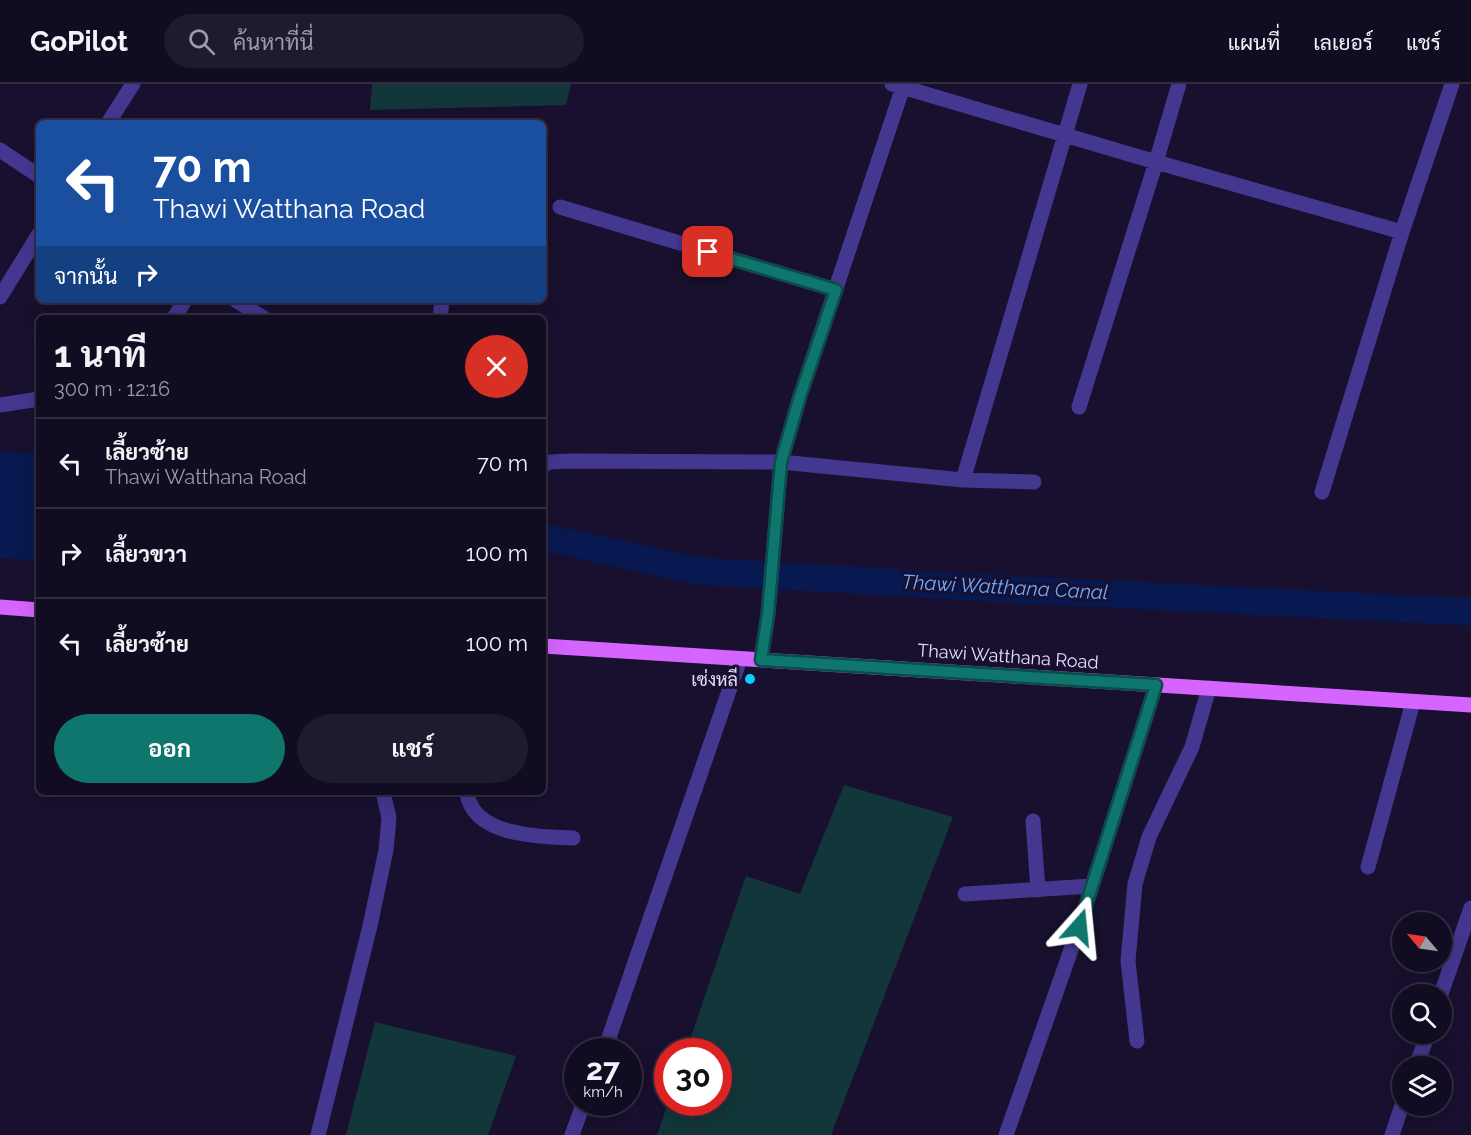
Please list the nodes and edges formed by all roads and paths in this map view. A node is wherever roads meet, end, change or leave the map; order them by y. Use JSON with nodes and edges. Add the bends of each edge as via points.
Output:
{"nodes":[{"id":1,"x":132,"y":84,"type":"edge"},
{"id":2,"x":1080,"y":84,"type":"edge"},
{"id":3,"x":1179,"y":84,"type":"edge"},
{"id":4,"x":1452,"y":84,"type":"edge"},
{"id":5,"x":900,"y":85,"type":"edge"},
{"id":6,"x":110,"y":120,"type":"edge"},
{"id":7,"x":1065,"y":134,"type":"junction"},
{"id":8,"x":0,"y":150,"type":"edge"},
{"id":9,"x":1156,"y":162,"type":"junction"},
{"id":10,"x":36,"y":174,"type":"edge"},
{"id":11,"x":560,"y":207,"type":"dead end"},
{"id":12,"x":1402,"y":232,"type":"junction"},
{"id":13,"x":36,"y":239,"type":"edge"},
{"id":14,"x":836,"y":290,"type":"junction"},
{"id":15,"x":0,"y":297,"type":"edge"},
{"id":16,"x":240,"y":303,"type":"edge"},
{"id":17,"x":259,"y":315,"type":"edge"},
{"id":18,"x":36,"y":399,"type":"edge"},
{"id":19,"x":0,"y":405,"type":"edge"},
{"id":20,"x":1079,"y":407,"type":"dead end"},
{"id":21,"x":781,"y":462,"type":"junction"},
{"id":22,"x":546,"y":464,"type":"edge"},
{"id":23,"x":963,"y":480,"type":"junction"},
{"id":24,"x":1034,"y":482,"type":"dead end"},
{"id":25,"x":1322,"y":492,"type":"dead end"},
{"id":26,"x":0,"y":607,"type":"edge"},
{"id":27,"x":36,"y":610,"type":"edge"},
{"id":28,"x":546,"y":646,"type":"edge"},
{"id":29,"x":740,"y":659,"type":"junction"},
{"id":30,"x":761,"y":660,"type":"junction"},
{"id":31,"x":1156,"y":685,"type":"junction"},
{"id":32,"x":1209,"y":688,"type":"junction"},
{"id":33,"x":1413,"y":702,"type":"junction"},
{"id":34,"x":1471,"y":705,"type":"edge"},
{"id":35,"x":384,"y":795,"type":"edge"},
{"id":36,"x":467,"y":795,"type":"edge"},
{"id":37,"x":1033,"y":821,"type":"dead end"},
{"id":38,"x":573,"y":838,"type":"dead end"},
{"id":39,"x":1368,"y":867,"type":"dead end"},
{"id":40,"x":1092,"y":886,"type":"junction"},
{"id":41,"x":1038,"y":890,"type":"junction"},
{"id":42,"x":965,"y":894,"type":"dead end"},
{"id":43,"x":1471,"y":908,"type":"edge"},
{"id":44,"x":1444,"y":984,"type":"edge"},
{"id":45,"x":609,"y":1038,"type":"edge"},
{"id":46,"x":1137,"y":1041,"type":"dead end"},
{"id":47,"x":579,"y":1116,"type":"edge"},
{"id":48,"x":1398,"y":1116,"type":"edge"},
{"id":49,"x":318,"y":1135,"type":"edge"},
{"id":50,"x":572,"y":1135,"type":"edge"},
{"id":51,"x":1006,"y":1135,"type":"edge"},
{"id":52,"x":1392,"y":1135,"type":"edge"}],
"edges":[{"from":1,"to":6,"type":"street"},
{"from":2,"to":7,"type":"street"},
{"from":3,"to":9,"type":"street"},
{"from":4,"to":12,"type":"street"},
{"from":5,"to":7,"type":"street"},
{"from":5,"to":14,"type":"street"},
{"from":7,"to":9,"type":"street"},
{"from":7,"to":23,"type":"street"},
{"from":8,"to":10,"type":"street"},
{"from":9,"to":12,"type":"street"},
{"from":9,"to":20,"type":"street"},
{"from":11,"to":14,"type":"street"},
{"from":12,"to":25,"type":"street"},
{"from":13,"to":15,"type":"street"},
{"from":14,"to":21,"type":"street"},
{"from":16,"to":17,"type":"street"},
{"from":18,"to":19,"type":"street"},
{"from":21,"to":22,"type":"street"},
{"from":21,"to":23,"type":"street"},
{"from":21,"to":30,"type":"street"},
{"from":23,"to":24,"type":"street"},
{"from":26,"to":27,"type":"main road"},
{"from":28,"to":29,"type":"main road","name":"Thawi Watthana Road"},
{"from":29,"to":30,"type":"main road","name":"Thawi Watthana Road"},
{"from":29,"to":45,"type":"street"},
{"from":30,"to":31,"type":"main road","name":"Thawi Watthana Road"},
{"from":31,"to":32,"type":"main road","name":"Thawi Watthana Road"},
{"from":31,"to":40,"type":"street"},
{"from":32,"to":33,"type":"main road","name":"Thawi Watthana Road"},
{"from":32,"to":46,"type":"street","via":[[1192,747],[1149,837],[1135,884],[1128,961]]},
{"from":33,"to":34,"type":"main road","name":"Thawi Watthana Road"},
{"from":33,"to":39,"type":"street"},
{"from":35,"to":49,"type":"street","via":[[389,818],[386,850]]},
{"from":36,"to":38,"type":"street","via":[[468,802],[489,823],[511,832],[531,837]]},
{"from":37,"to":41,"type":"street"},
{"from":40,"to":41,"type":"street"},
{"from":40,"to":51,"type":"street"},
{"from":41,"to":42,"type":"street"},
{"from":43,"to":44,"type":"street"},
{"from":47,"to":50,"type":"street"},
{"from":48,"to":52,"type":"street"}]}
